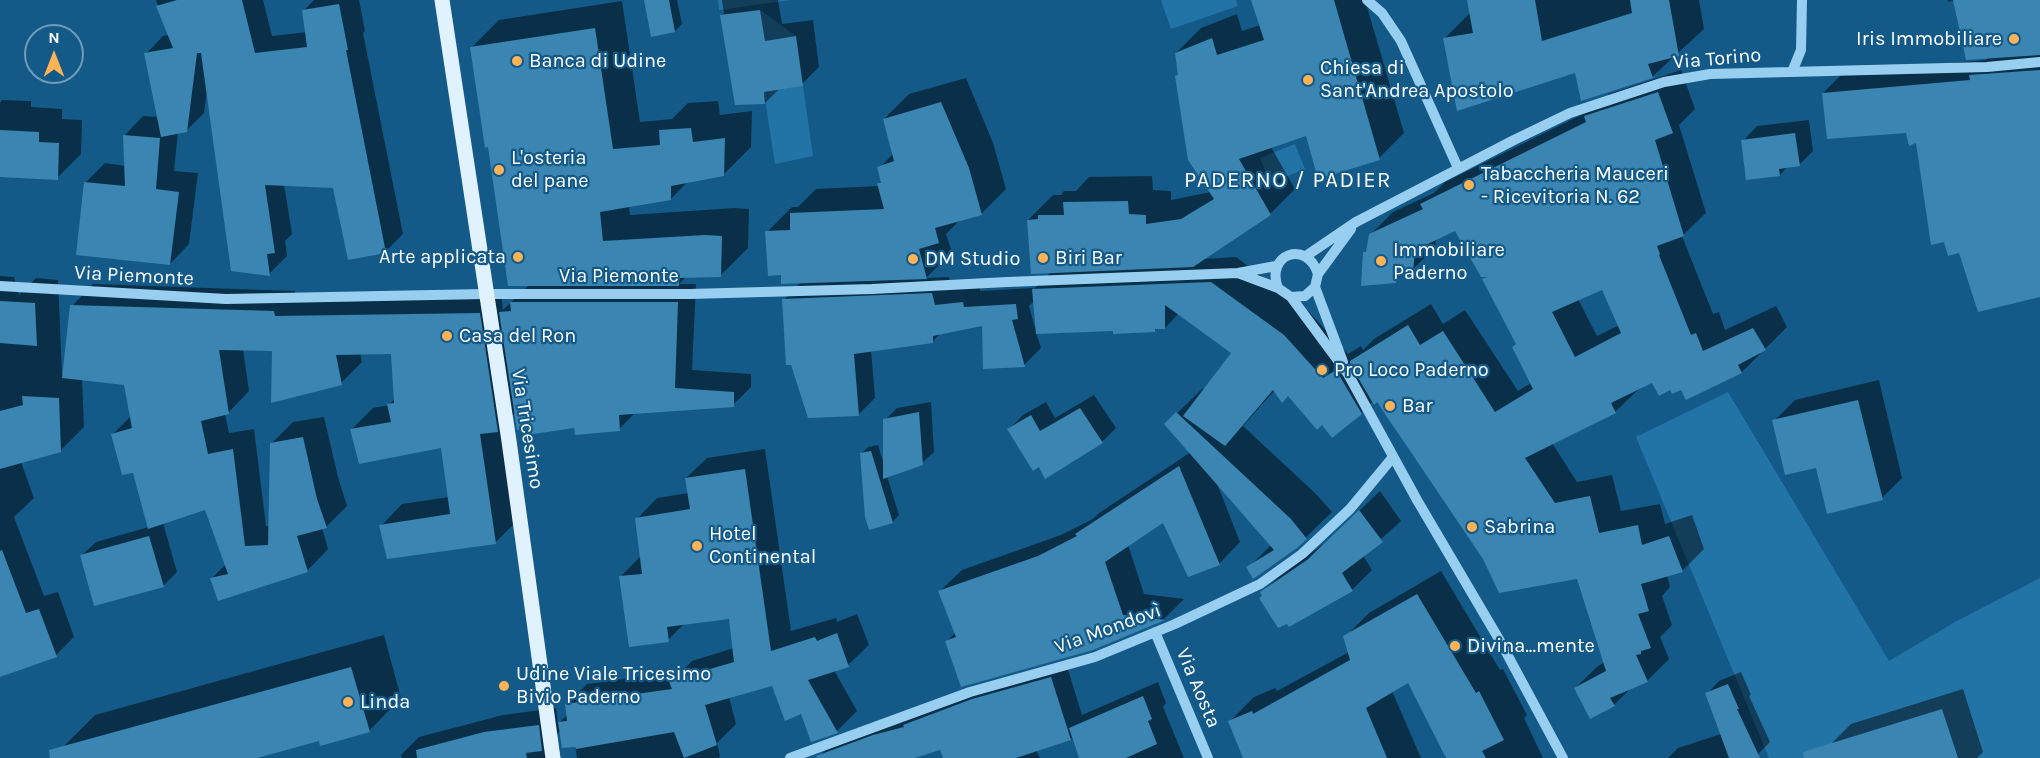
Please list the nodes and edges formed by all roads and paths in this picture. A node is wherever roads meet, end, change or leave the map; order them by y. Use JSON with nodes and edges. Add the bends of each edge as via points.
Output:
{"nodes":[{"id":1,"x":442,"y":0,"type":"edge"},
{"id":2,"x":1367,"y":0,"type":"edge"},
{"id":3,"x":1802,"y":0,"type":"edge"},
{"id":4,"x":2040,"y":62,"type":"edge"},
{"id":5,"x":1792,"y":72,"type":"junction"},
{"id":6,"x":1458,"y":168,"type":"junction"},
{"id":7,"x":1356,"y":222,"type":"junction"},
{"id":8,"x":1306,"y":256,"type":"junction"},
{"id":9,"x":1276,"y":266,"type":"junction"},
{"id":10,"x":1238,"y":273,"type":"junction"},
{"id":11,"x":1318,"y":274,"type":"junction"},
{"id":12,"x":0,"y":286,"type":"edge"},
{"id":13,"x":1315,"y":287,"type":"junction"},
{"id":14,"x":1278,"y":288,"type":"junction"},
{"id":15,"x":485,"y":294,"type":"junction"},
{"id":16,"x":1291,"y":297,"type":"junction"},
{"id":17,"x":1348,"y":374,"type":"junction"},
{"id":18,"x":1393,"y":457,"type":"junction"},
{"id":19,"x":1155,"y":632,"type":"junction"},
{"id":20,"x":553,"y":758,"type":"edge"},
{"id":21,"x":790,"y":758,"type":"edge"},
{"id":22,"x":1208,"y":758,"type":"edge"},
{"id":23,"x":1563,"y":758,"type":"edge"}],
"edges":[{"from":1,"to":15,"type":"main road","name":"Via Tricesimo"},
{"from":2,"to":6,"type":"street","via":[[1382,13],[1401,40]]},
{"from":3,"to":5,"type":"street","via":[[1801,50]]},
{"from":4,"to":5,"type":"street","name":"Via Torino"},
{"from":5,"to":6,"type":"street","name":"Via Torino","via":[[1710,74],[1664,82],[1570,113]]},
{"from":6,"to":7,"type":"street","name":"Via Torino"},
{"from":7,"to":8,"type":"street","name":"Via Torino"},
{"from":7,"to":11,"type":"street"},
{"from":8,"to":9,"type":"street","via":[[1294,253]]},
{"from":8,"to":11,"type":"street"},
{"from":9,"to":10,"type":"street"},
{"from":9,"to":14,"type":"street","via":[[1274,278]]},
{"from":10,"to":14,"type":"street"},
{"from":10,"to":15,"type":"street","name":"Via Piemonte","via":[[861,290]]},
{"from":11,"to":13,"type":"street"},
{"from":12,"to":15,"type":"street","name":"Via Piemonte","via":[[226,299]]},
{"from":13,"to":16,"type":"street","via":[[1305,296]]},
{"from":13,"to":17,"type":"street"},
{"from":14,"to":16,"type":"street"},
{"from":15,"to":20,"type":"main road","name":"Via Tricesimo"},
{"from":16,"to":17,"type":"street"},
{"from":17,"to":18,"type":"street"},
{"from":18,"to":19,"type":"street","name":"Via Mondovì","via":[[1350,509],[1302,554],[1260,584]]},
{"from":18,"to":23,"type":"street"},
{"from":19,"to":21,"type":"street","name":"Via Mondovì","via":[[1095,657],[970,692]]},
{"from":19,"to":22,"type":"street","name":"Via Aosta"}]}
